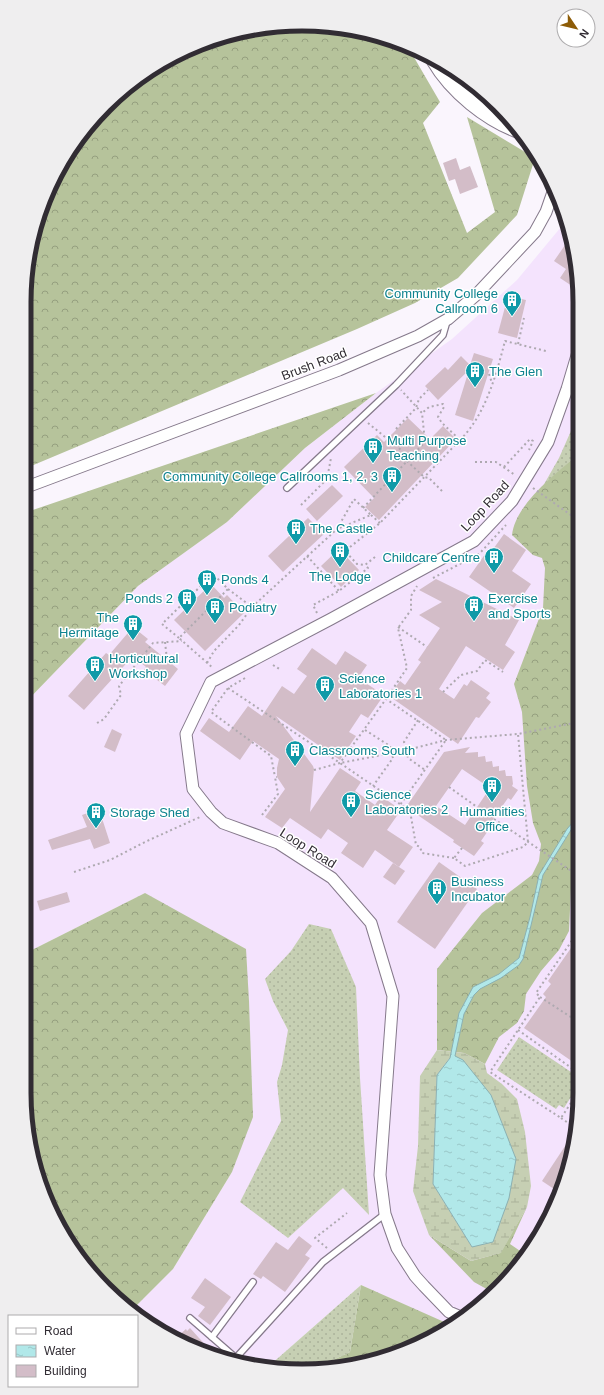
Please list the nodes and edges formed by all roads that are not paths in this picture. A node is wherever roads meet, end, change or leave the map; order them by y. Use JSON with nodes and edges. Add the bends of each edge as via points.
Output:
{"nodes":[{"id":1,"x":438,"y":67,"type":"edge"},
{"id":2,"x":508,"y":126,"type":"edge"},
{"id":3,"x":551,"y":197,"type":"edge"},
{"id":4,"x":448,"y":319,"type":"junction"},
{"id":5,"x":573,"y":369,"type":"edge"},
{"id":6,"x":31,"y":485,"type":"edge"},
{"id":7,"x":287,"y":488,"type":"dead end"},
{"id":8,"x":385,"y":1214,"type":"junction"},
{"id":9,"x":253,"y":1282,"type":"dead end"},
{"id":10,"x":457,"y":1315,"type":"edge"},
{"id":11,"x":190,"y":1318,"type":"dead end"},
{"id":12,"x":212,"y":1337,"type":"junction"},
{"id":13,"x":230,"y":1354,"type":"edge"},
{"id":14,"x":237,"y":1356,"type":"edge"}],
"edges":[{"from":1,"to":2,"type":"street","via":[[471,102]]},
{"from":3,"to":4,"type":"street","name":"Brush Road","via":[[535,232],[476,294]]},
{"from":4,"to":6,"type":"street","name":"Brush Road","via":[[418,336],[339,370]]},
{"from":4,"to":7,"type":"lane","via":[[444,335],[396,385]]},
{"from":5,"to":8,"type":"street","name":"Loop Road","via":[[548,442],[520,479],[512,500],[474,540],[338,616],[211,682],[186,734],[194,790],[210,812],[223,823],[278,843],[332,878],[371,923],[393,996],[380,1175]]},
{"from":8,"to":10,"type":"street","name":"Loop Road","via":[[397,1248],[415,1276],[449,1312]]},
{"from":8,"to":14,"type":"lane","via":[[323,1262]]},
{"from":9,"to":12,"type":"lane"},
{"from":11,"to":12,"type":"lane"},
{"from":12,"to":13,"type":"lane"}]}
